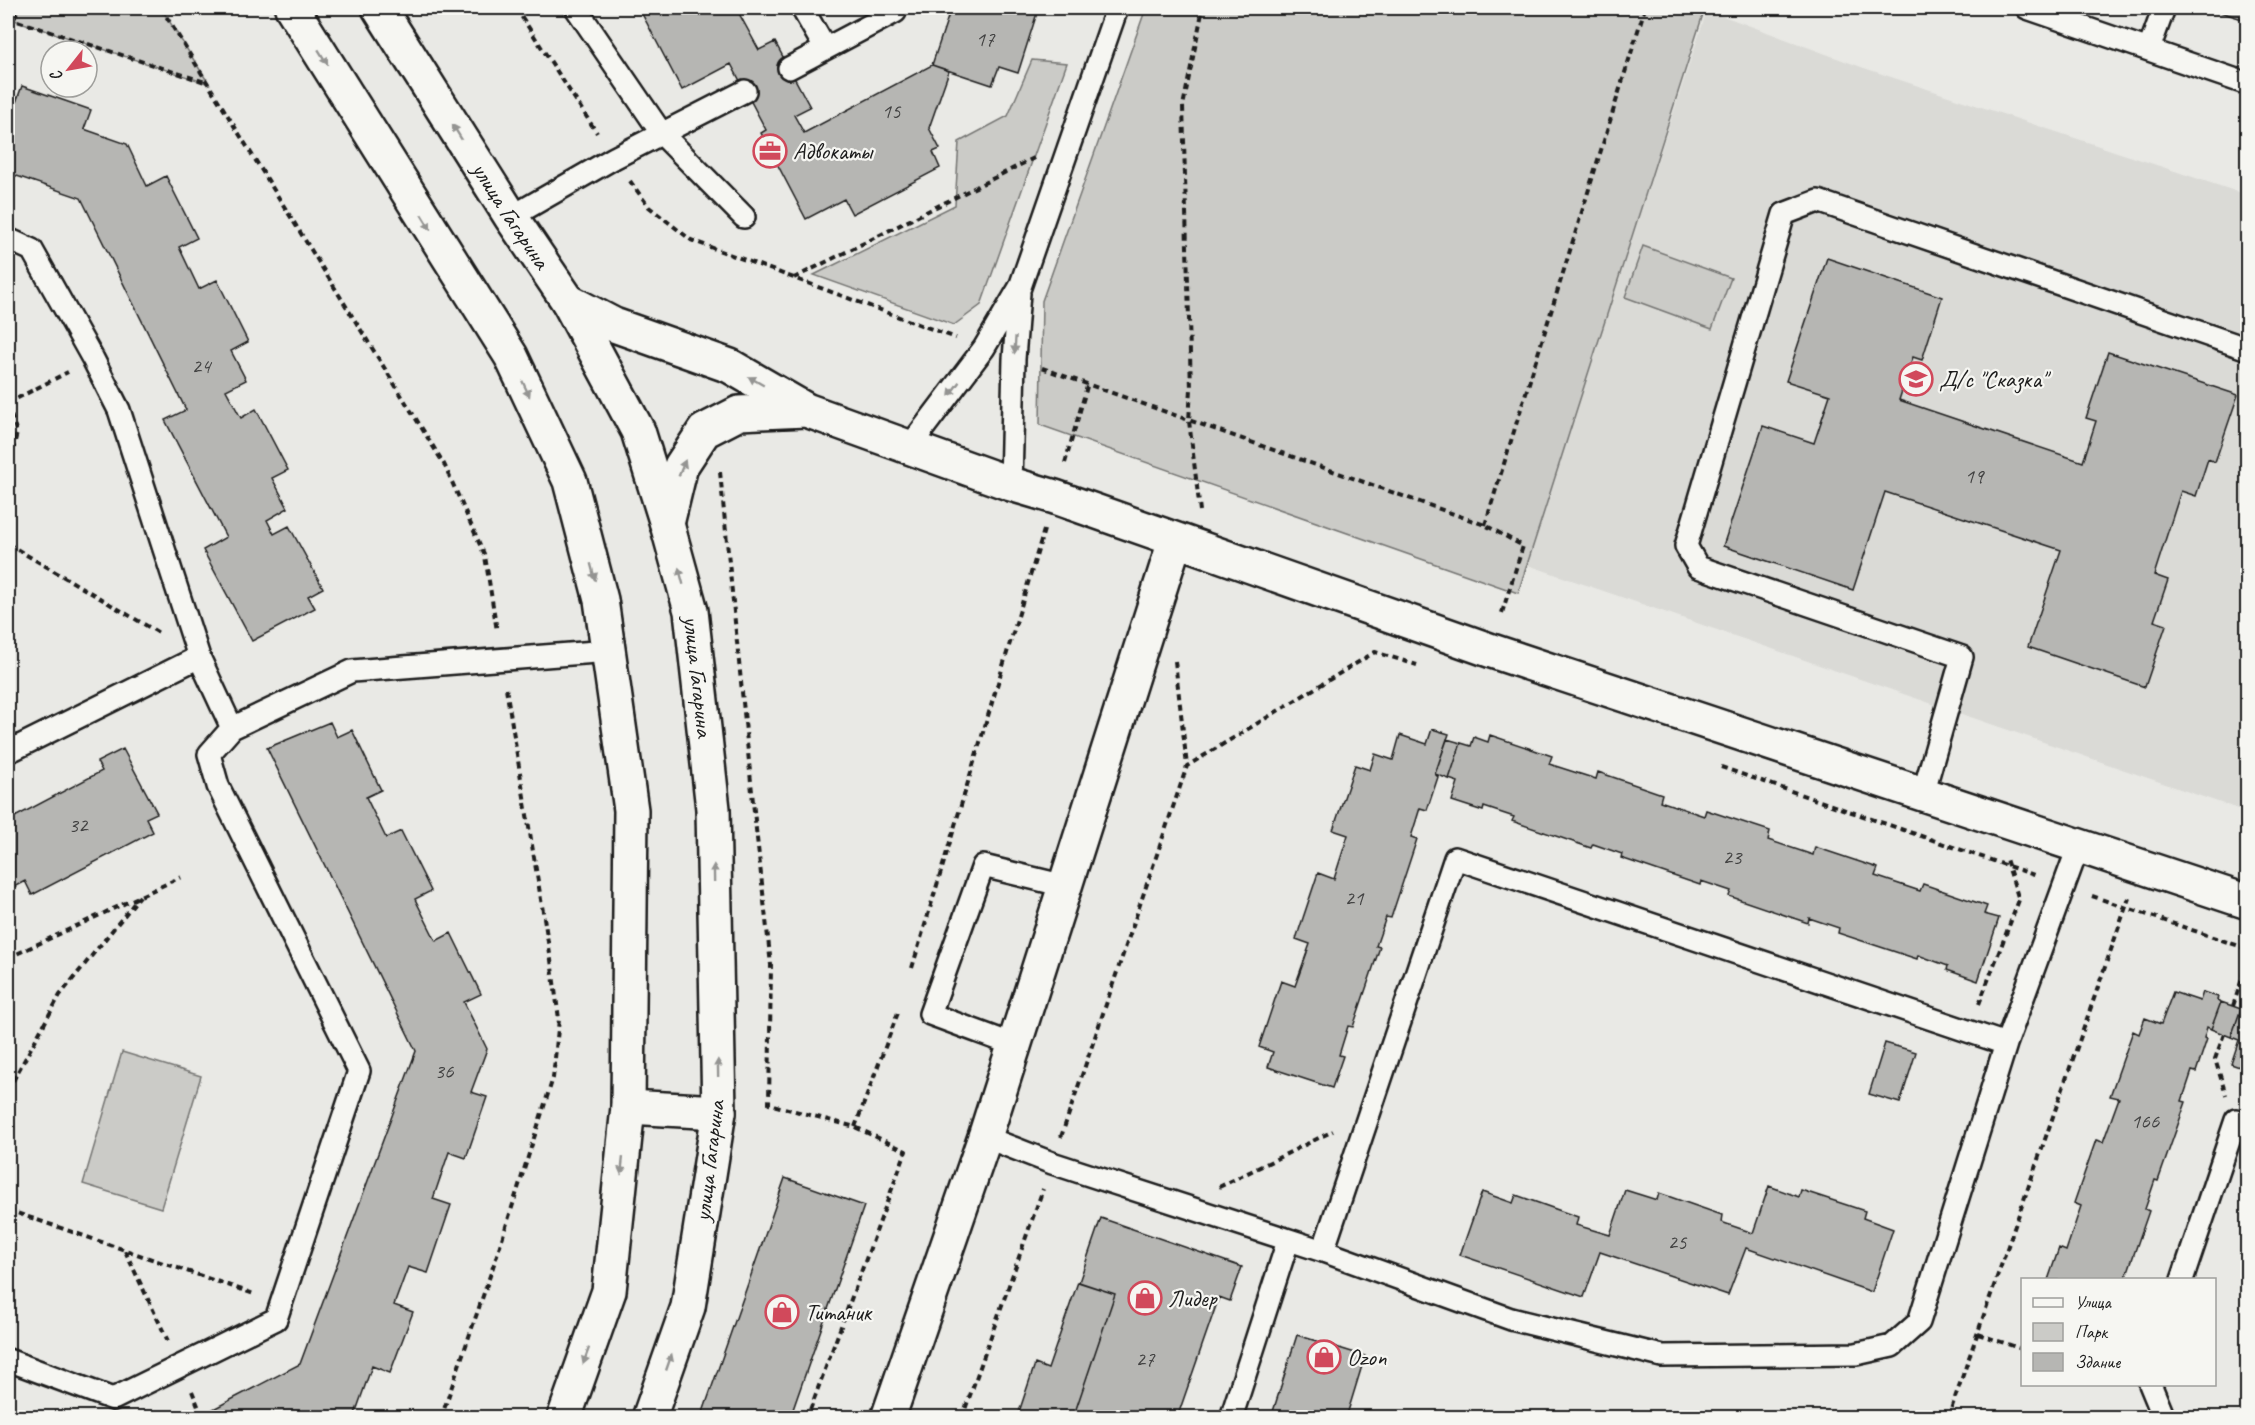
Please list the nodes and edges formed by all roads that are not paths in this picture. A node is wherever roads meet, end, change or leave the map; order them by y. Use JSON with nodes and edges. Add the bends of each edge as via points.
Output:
{"nodes":[{"id":1,"x":292,"y":8,"type":"edge"},
{"id":2,"x":379,"y":8,"type":"edge"},
{"id":3,"x":576,"y":8,"type":"edge"},
{"id":4,"x":802,"y":8,"type":"edge"},
{"id":5,"x":896,"y":8,"type":"edge"},
{"id":6,"x":1117,"y":8,"type":"edge"},
{"id":7,"x":2027,"y":8,"type":"edge"},
{"id":8,"x":2164,"y":8,"type":"edge"},
{"id":9,"x":825,"y":48,"type":"junction"},
{"id":10,"x":2149,"y":49,"type":"junction"},
{"id":11,"x":789,"y":68,"type":"dead end"},
{"id":12,"x":2247,"y":84,"type":"edge"},
{"id":13,"x":745,"y":91,"type":"dead end"},
{"id":14,"x":662,"y":134,"type":"junction"},
{"id":15,"x":511,"y":217,"type":"junction"},
{"id":16,"x":744,"y":217,"type":"dead end"},
{"id":17,"x":8,"y":239,"type":"edge"},
{"id":18,"x":1020,"y":287,"type":"junction"},
{"id":19,"x":568,"y":301,"type":"junction"},
{"id":20,"x":2247,"y":349,"type":"edge"},
{"id":21,"x":806,"y":410,"type":"junction"},
{"id":22,"x":910,"y":446,"type":"junction"},
{"id":23,"x":1011,"y":484,"type":"junction"},
{"id":24,"x":668,"y":524,"type":"junction"},
{"id":25,"x":1190,"y":546,"type":"junction"},
{"id":26,"x":609,"y":651,"type":"junction"},
{"id":27,"x":200,"y":657,"type":"junction"},
{"id":28,"x":232,"y":728,"type":"junction"},
{"id":29,"x":8,"y":752,"type":"edge"},
{"id":30,"x":1923,"y":794,"type":"junction"},
{"id":31,"x":2079,"y":845,"type":"junction"},
{"id":32,"x":1065,"y":886,"type":"junction"},
{"id":33,"x":2247,"y":902,"type":"edge"},
{"id":34,"x":2006,"y":1044,"type":"junction"},
{"id":35,"x":1014,"y":1045,"type":"junction"},
{"id":36,"x":628,"y":1107,"type":"junction"},
{"id":37,"x":719,"y":1112,"type":"junction"},
{"id":38,"x":2247,"y":1124,"type":"edge"},
{"id":39,"x":985,"y":1137,"type":"junction"},
{"id":40,"x":1288,"y":1241,"type":"junction"},
{"id":41,"x":1323,"y":1251,"type":"junction"},
{"id":42,"x":2183,"y":1278,"type":"edge"},
{"id":43,"x":8,"y":1360,"type":"edge"},
{"id":44,"x":2151,"y":1386,"type":"edge"},
{"id":45,"x":564,"y":1418,"type":"edge"},
{"id":46,"x":649,"y":1418,"type":"edge"},
{"id":47,"x":888,"y":1418,"type":"edge"},
{"id":48,"x":1231,"y":1418,"type":"edge"},
{"id":49,"x":2164,"y":1418,"type":"edge"}],
"edges":[{"from":1,"to":26,"type":"main road","one_way":true,"via":[[511,356],[570,481],[601,600]]},
{"from":15,"to":2,"type":"main road","name":"улица Гагарина","one_way":true},
{"from":3,"to":14,"type":"lane"},
{"from":4,"to":9,"type":"lane"},
{"from":5,"to":9,"type":"lane"},
{"from":6,"to":18,"type":"lane"},
{"from":7,"to":10,"type":"lane"},
{"from":8,"to":10,"type":"lane"},
{"from":9,"to":11,"type":"lane"},
{"from":10,"to":12,"type":"lane"},
{"from":13,"to":14,"type":"lane"},
{"from":14,"to":15,"type":"lane"},
{"from":14,"to":16,"type":"lane"},
{"from":15,"to":19,"type":"main road","name":"улица Гагарина"},
{"from":17,"to":27,"type":"lane","via":[[32,250],[119,410]]},
{"from":18,"to":22,"type":"lane","one_way":true,"via":[[984,348]]},
{"from":18,"to":23,"type":"lane","one_way":true},
{"from":21,"to":19,"type":"main road","one_way":true,"via":[[730,366],[614,325]]},
{"from":19,"to":24,"type":"main road","name":"улица Гагарина","via":[[638,431]]},
{"from":20,"to":30,"type":"lane","via":[[1818,201],[1784,214],[1686,546],[1698,567],[1962,657]]},
{"from":21,"to":22,"type":"main road"},
{"from":24,"to":21,"type":"main road","one_way":true,"via":[[681,466],[704,431],[739,413]]},
{"from":22,"to":23,"type":"main road"},
{"from":23,"to":25,"type":"main road"},
{"from":37,"to":24,"type":"main road","name":"улица Гагарина","one_way":true,"via":[[713,809],[691,611]]},
{"from":25,"to":30,"type":"main road"},
{"from":25,"to":32,"type":"main road"},
{"from":26,"to":28,"type":"lane","via":[[352,671]]},
{"from":26,"to":36,"type":"main road","via":[[631,810]]},
{"from":27,"to":28,"type":"lane"},
{"from":27,"to":29,"type":"lane"},
{"from":28,"to":43,"type":"lane","via":[[209,754],[218,786],[359,1071],[276,1319],[113,1399]]},
{"from":30,"to":31,"type":"main road"},
{"from":31,"to":33,"type":"main road"},
{"from":31,"to":34,"type":"lane"},
{"from":32,"to":35,"type":"main road"},
{"from":32,"to":35,"type":"lane","via":[[983,866],[930,1014]]},
{"from":34,"to":41,"type":"lane","via":[[1919,1322],[1892,1346],[1857,1354],[1662,1356],[1511,1319]]},
{"from":34,"to":41,"type":"lane","via":[[1455,858]]},
{"from":35,"to":39,"type":"main road"},
{"from":36,"to":37,"type":"main road"},
{"from":36,"to":45,"type":"main road","one_way":true,"via":[[609,1291]]},
{"from":46,"to":37,"type":"main road","name":"улица Гагарина","one_way":true,"via":[[688,1307]]},
{"from":38,"to":42,"type":"lane","via":[[2236,1120]]},
{"from":39,"to":40,"type":"lane"},
{"from":39,"to":47,"type":"main road"},
{"from":40,"to":41,"type":"lane"},
{"from":40,"to":48,"type":"lane"},
{"from":44,"to":49,"type":"lane"}]}
